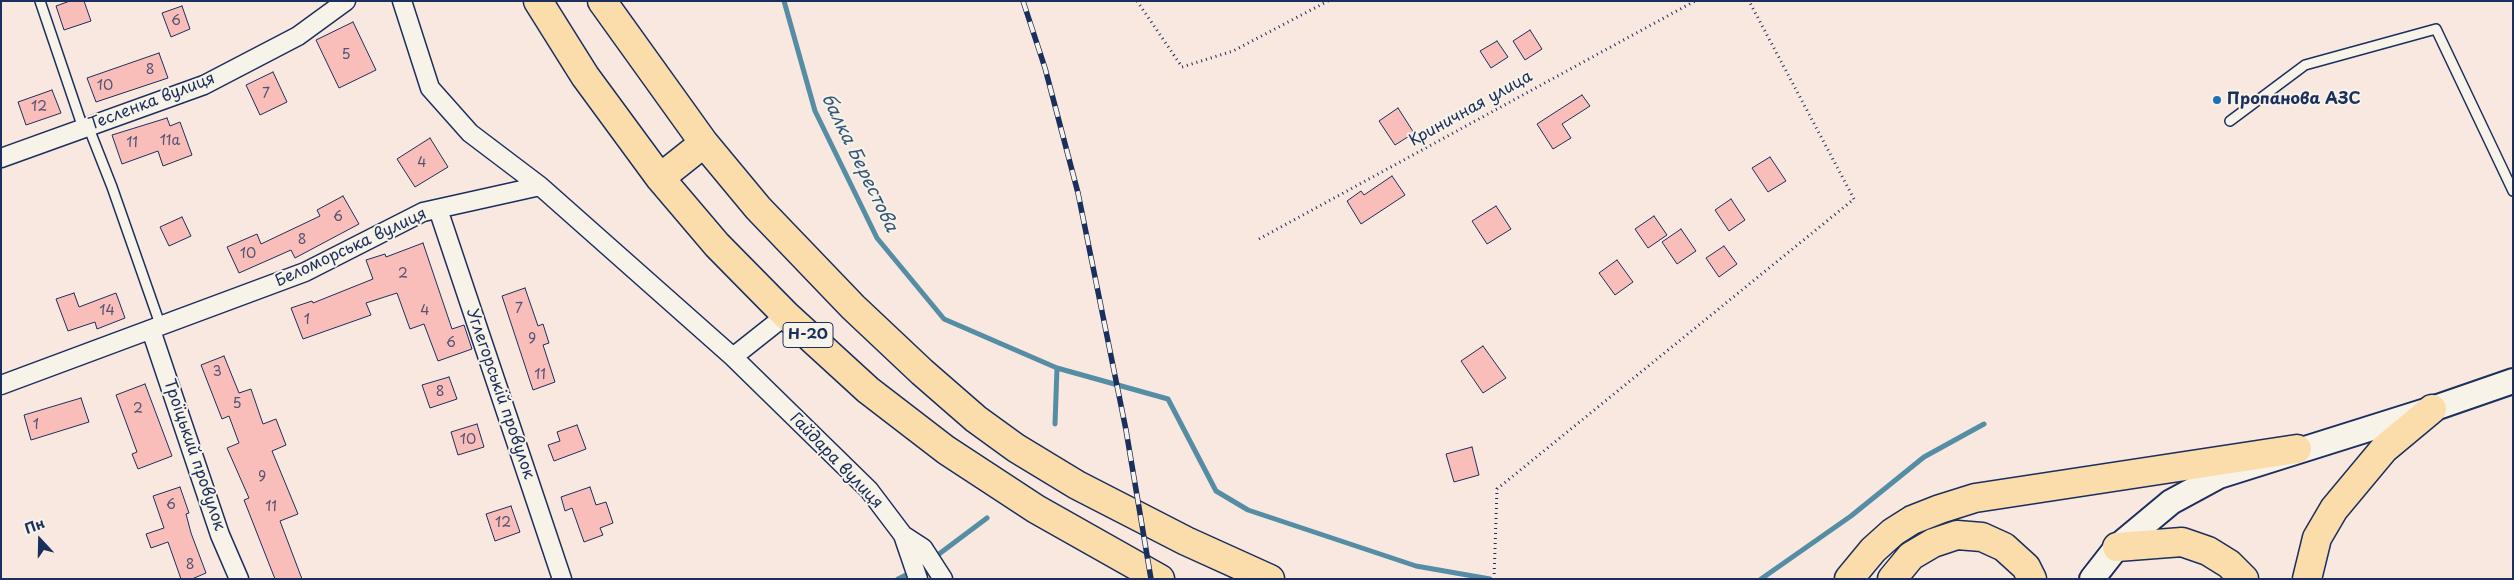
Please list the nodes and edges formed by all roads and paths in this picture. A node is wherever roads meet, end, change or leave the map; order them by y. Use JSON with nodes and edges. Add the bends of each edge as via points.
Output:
{"nodes":[{"id":1,"x":40,"y":1,"type":"edge"},
{"id":2,"x":346,"y":1,"type":"edge"},
{"id":3,"x":402,"y":1,"type":"edge"},
{"id":4,"x":538,"y":1,"type":"edge"},
{"id":5,"x":602,"y":1,"type":"edge"},
{"id":6,"x":1137,"y":1,"type":"edge"},
{"id":7,"x":1328,"y":1,"type":"edge"},
{"id":8,"x":1694,"y":1,"type":"edge"},
{"id":9,"x":1749,"y":1,"type":"edge"},
{"id":10,"x":2230,"y":121,"type":"dead end"},
{"id":11,"x":86,"y":127,"type":"junction"},
{"id":12,"x":704,"y":143,"type":"junction"},
{"id":13,"x":1,"y":158,"type":"edge"},
{"id":14,"x":660,"y":178,"type":"junction"},
{"id":15,"x":540,"y":186,"type":"junction"},
{"id":16,"x":2513,"y":191,"type":"edge"},
{"id":17,"x":438,"y":209,"type":"junction"},
{"id":18,"x":1260,"y":239,"type":"dead end"},
{"id":19,"x":786,"y":315,"type":"junction"},
{"id":20,"x":156,"y":329,"type":"junction"},
{"id":21,"x":733,"y":358,"type":"junction"},
{"id":22,"x":2512,"y":381,"type":"edge"},
{"id":23,"x":1,"y":385,"type":"edge"},
{"id":24,"x":2432,"y":409,"type":"junction"},
{"id":25,"x":2298,"y":449,"type":"junction"},
{"id":26,"x":903,"y":535,"type":"junction"},
{"id":27,"x":2117,"y":547,"type":"junction"},
{"id":28,"x":239,"y":579,"type":"edge"},
{"id":29,"x":562,"y":579,"type":"edge"},
{"id":30,"x":918,"y":579,"type":"edge"},
{"id":31,"x":943,"y":579,"type":"edge"},
{"id":32,"x":1160,"y":579,"type":"edge"},
{"id":33,"x":1270,"y":579,"type":"edge"},
{"id":34,"x":1494,"y":579,"type":"edge"},
{"id":35,"x":1849,"y":579,"type":"edge"},
{"id":36,"x":1892,"y":579,"type":"edge"},
{"id":37,"x":2032,"y":579,"type":"edge"},
{"id":38,"x":2092,"y":579,"type":"edge"},
{"id":39,"x":2244,"y":579,"type":"edge"},
{"id":40,"x":2307,"y":579,"type":"edge"}],
"edges":[{"from":1,"to":11,"type":"lane"},
{"from":2,"to":11,"type":"street","name":"Тесленка вулиця","via":[[298,36],[204,85]]},
{"from":3,"to":15,"type":"street","via":[[430,88],[470,133]]},
{"from":4,"to":14,"type":"main road","number":"Н-20","via":[[585,76]]},
{"from":5,"to":12,"type":"main road"},
{"from":6,"to":7,"type":"path","via":[[1182,67],[1233,51]]},
{"from":8,"to":18,"type":"path","name":"Криничная улица"},
{"from":9,"to":34,"type":"path","via":[[1854,199],[1497,489]]},
{"from":10,"to":16,"type":"lane","via":[[2305,65],[2436,29]]},
{"from":11,"to":13,"type":"street","name":"Тесленка вулиця"},
{"from":11,"to":20,"type":"lane","via":[[112,187]]},
{"from":12,"to":14,"type":"main road"},
{"from":12,"to":33,"type":"main road","via":[[788,241],[853,307],[976,419],[1077,485],[1186,541]]},
{"from":14,"to":19,"type":"main road","number":"Н-20","via":[[717,245]]},
{"from":15,"to":17,"type":"street","name":"Беломорська вулиця"},
{"from":15,"to":21,"type":"street"},
{"from":17,"to":20,"type":"street","name":"Беломорська вулиця","via":[[423,212],[305,272]]},
{"from":17,"to":29,"type":"street","name":"Углегорськiй провулок"},
{"from":19,"to":21,"type":"street"},
{"from":19,"to":32,"type":"main road","number":"Н-20","via":[[868,390],[946,450],[1036,509]]},
{"from":20,"to":23,"type":"street","name":"Беломорська вулиця"},
{"from":20,"to":28,"type":"street","name":"Троїцький провулок","via":[[220,535]]},
{"from":21,"to":26,"type":"street","name":"Гайдара вулиця","via":[[869,490]]},
{"from":22,"to":24,"type":"main road"},
{"from":24,"to":25,"type":"main road"},
{"from":24,"to":40,"type":"main road","via":[[2384,449],[2334,508],[2317,538]]},
{"from":25,"to":27,"type":"main road","via":[[2219,476],[2171,502]]},
{"from":25,"to":35,"type":"main road","via":[[1975,498],[1940,508],[1893,532]]},
{"from":26,"to":30,"type":"street","name":"Гайдара вулиця"},
{"from":26,"to":31,"type":"street","via":[[922,548]]},
{"from":27,"to":38,"type":"main road"},
{"from":27,"to":39,"type":"main road","via":[[2182,542],[2208,550]]},
{"from":36,"to":37,"type":"main road","via":[[1912,556],[1933,543],[1957,535],[1982,536],[2004,547],[2026,567]]}]}
